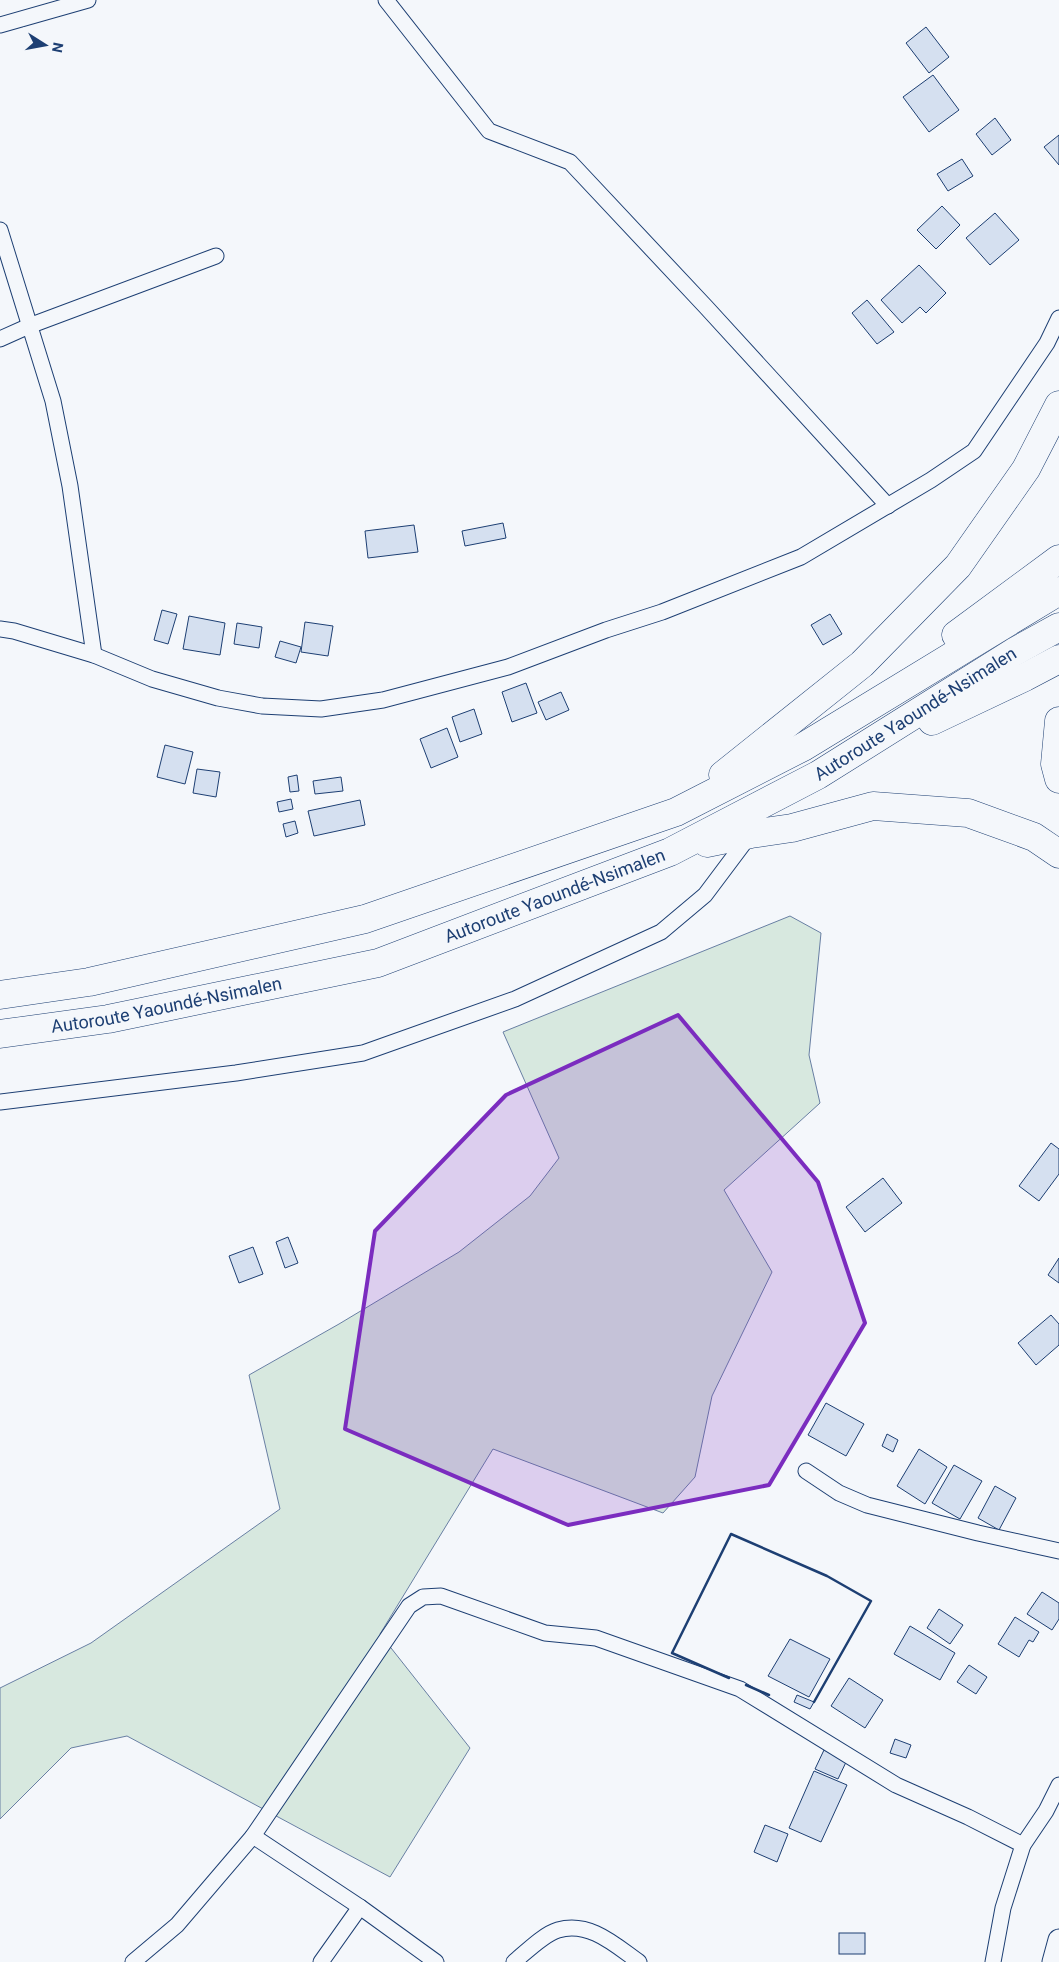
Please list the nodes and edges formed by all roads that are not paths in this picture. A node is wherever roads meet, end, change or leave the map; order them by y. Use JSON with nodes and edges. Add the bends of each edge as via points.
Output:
{"nodes":[{"id":1,"x":88,"y":0,"type":"edge"},
{"id":2,"x":386,"y":0,"type":"edge"},
{"id":3,"x":0,"y":25,"type":"edge"},
{"id":4,"x":0,"y":230,"type":"edge"},
{"id":5,"x":216,"y":256,"type":"dead end"},
{"id":6,"x":1059,"y":318,"type":"edge"},
{"id":7,"x":30,"y":326,"type":"junction"},
{"id":8,"x":0,"y":339,"type":"edge"},
{"id":9,"x":1059,"y":405,"type":"edge"},
{"id":10,"x":888,"y":506,"type":"junction"},
{"id":11,"x":1059,"y":559,"type":"edge"},
{"id":12,"x":1059,"y":591,"type":"edge"},
{"id":13,"x":1059,"y":627,"type":"edge"},
{"id":14,"x":0,"y":629,"type":"edge"},
{"id":15,"x":94,"y":655,"type":"junction"},
{"id":16,"x":1059,"y":659,"type":"edge"},
{"id":17,"x":1059,"y":721,"type":"edge"},
{"id":18,"x":803,"y":747,"type":"junction"},
{"id":19,"x":818,"y":775,"type":"junction"},
{"id":20,"x":1059,"y":779,"type":"edge"},
{"id":21,"x":676,"y":812,"type":"junction"},
{"id":22,"x":751,"y":834,"type":"junction"},
{"id":23,"x":670,"y":852,"type":"junction"},
{"id":24,"x":1059,"y":854,"type":"edge"},
{"id":25,"x":0,"y":995,"type":"edge"},
{"id":26,"x":0,"y":1034,"type":"edge"},
{"id":27,"x":0,"y":1102,"type":"edge"},
{"id":28,"x":806,"y":1471,"type":"dead end"},
{"id":29,"x":1059,"y":1551,"type":"edge"},
{"id":30,"x":1059,"y":1785,"type":"edge"},
{"id":31,"x":252,"y":1836,"type":"junction"},
{"id":32,"x":1023,"y":1845,"type":"junction"},
{"id":33,"x":360,"y":1907,"type":"junction"},
{"id":34,"x":1059,"y":1940,"type":"edge"},
{"id":35,"x":133,"y":1962,"type":"edge"},
{"id":36,"x":321,"y":1962,"type":"edge"},
{"id":37,"x":436,"y":1962,"type":"edge"},
{"id":38,"x":514,"y":1962,"type":"edge"},
{"id":39,"x":639,"y":1962,"type":"edge"},
{"id":40,"x":993,"y":1962,"type":"edge"},
{"id":41,"x":1053,"y":1962,"type":"edge"}],
"edges":[{"from":1,"to":3,"type":"street"},
{"from":2,"to":10,"type":"street","via":[[489,131],[570,162]]},
{"from":4,"to":7,"type":"street"},
{"from":5,"to":7,"type":"street"},
{"from":6,"to":10,"type":"street","via":[[1047,343],[974,451]]},
{"from":7,"to":8,"type":"street"},
{"from":7,"to":15,"type":"street","via":[[53,401],[70,486]]},
{"from":9,"to":21,"type":"highway","via":[[1026,469],[958,566],[862,664]]},
{"from":10,"to":15,"type":"street","via":[[801,557],[742,582],[508,667],[383,700],[321,709],[262,706],[218,698],[152,679]]},
{"from":11,"to":18,"type":"highway"},
{"from":12,"to":18,"type":"highway","name":"Autoroute Yaoundé-Nsimalen"},
{"from":13,"to":19,"type":"highway","name":"Autoroute Yaoundé-Nsimalen"},
{"from":14,"to":15,"type":"street"},
{"from":16,"to":19,"type":"highway"},
{"from":17,"to":20,"type":"highway","via":[[1055,764]]},
{"from":18,"to":21,"type":"highway","name":"Autoroute Yaoundé-Nsimalen"},
{"from":19,"to":23,"type":"highway","name":"Autoroute Yaoundé-Nsimalen"},
{"from":21,"to":25,"type":"highway","name":"Autoroute Yaoundé-Nsimalen","via":[[365,920],[89,982]]},
{"from":22,"to":23,"type":"highway"},
{"from":22,"to":24,"type":"highway","via":[[792,828],[873,806],[968,813],[1034,837]]},
{"from":22,"to":27,"type":"street","via":[[705,895],[662,932],[515,999],[363,1052],[236,1073]]},
{"from":23,"to":26,"type":"highway","name":"Autoroute Yaoundé-Nsimalen","via":[[378,963],[108,1019]]},
{"from":28,"to":29,"type":"street","via":[[840,1493],[867,1505]]},
{"from":30,"to":32,"type":"street"},
{"from":31,"to":32,"type":"street","via":[[409,1606],[423,1597],[441,1596],[545,1633],[596,1638],[740,1689],[896,1784]]},
{"from":31,"to":33,"type":"street"},
{"from":31,"to":35,"type":"street","via":[[177,1925]]},
{"from":32,"to":40,"type":"street","via":[[1003,1908]]},
{"from":33,"to":36,"type":"street"},
{"from":33,"to":37,"type":"street"},
{"from":34,"to":41,"type":"main road"},
{"from":38,"to":39,"type":"street","via":[[557,1930],[578,1928],[605,1937]]}]}
